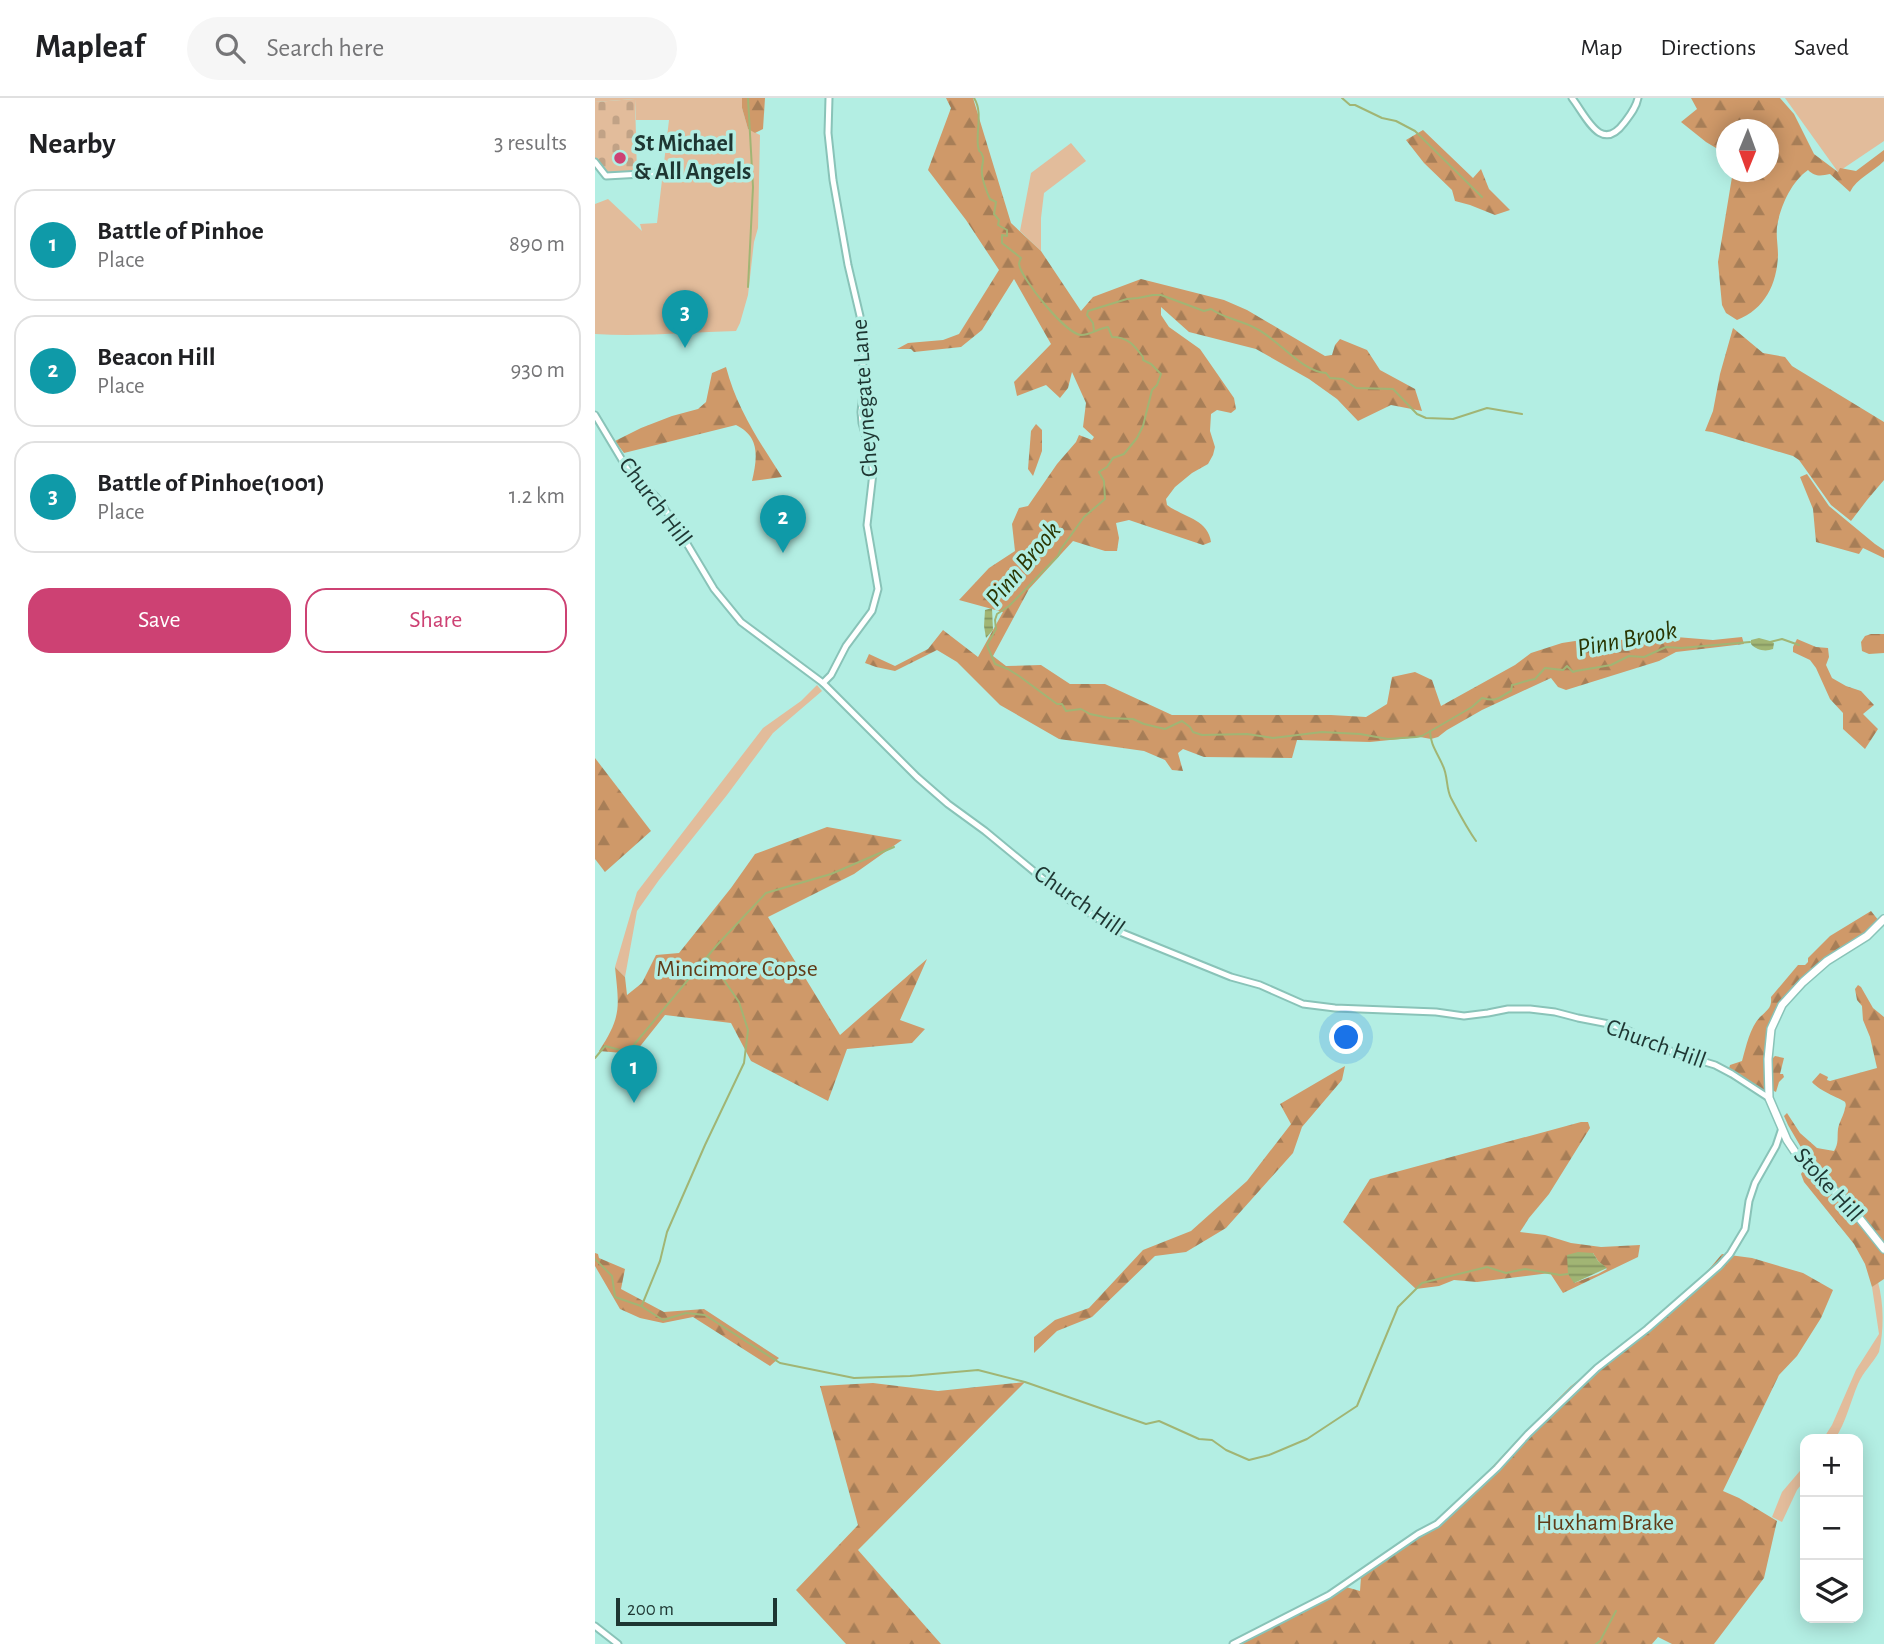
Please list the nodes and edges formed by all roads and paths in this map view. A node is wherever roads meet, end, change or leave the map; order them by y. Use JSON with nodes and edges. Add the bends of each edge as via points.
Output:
{"nodes":[{"id":1,"x":829,"y":98,"type":"edge"},
{"id":2,"x":1572,"y":98,"type":"edge"},
{"id":3,"x":1638,"y":98,"type":"edge"},
{"id":4,"x":595,"y":162,"type":"edge"},
{"id":5,"x":660,"y":173,"type":"dead end"},
{"id":6,"x":595,"y":415,"type":"edge"},
{"id":7,"x":823,"y":684,"type":"junction"},
{"id":8,"x":1884,"y":919,"type":"edge"},
{"id":9,"x":1769,"y":1098,"type":"junction"},
{"id":10,"x":1782,"y":1128,"type":"junction"},
{"id":11,"x":1787,"y":1140,"type":"junction"},
{"id":12,"x":1778,"y":1141,"type":"junction"},
{"id":13,"x":1884,"y":1249,"type":"edge"},
{"id":14,"x":595,"y":1626,"type":"edge"},
{"id":15,"x":618,"y":1644,"type":"edge"},
{"id":16,"x":1233,"y":1644,"type":"edge"}],
"edges":[{"from":1,"to":7,"type":"street","name":"Cheynegate Lane","via":[[833,180],[860,316],[861,412],[873,473],[867,525],[878,589],[872,611]]},
{"from":2,"to":3,"type":"street","via":[[1604,135],[1621,127]]},
{"from":4,"to":5,"type":"street","via":[[606,176]]},
{"from":6,"to":7,"type":"street","name":"Church Hill","via":[[628,470],[656,496],[714,589],[741,622]]},
{"from":7,"to":9,"type":"street","name":"Church Hill","via":[[947,804],[1065,897],[1115,930],[1303,1004],[1464,1016],[1530,1009],[1609,1024],[1675,1054],[1715,1065]]},
{"from":8,"to":9,"type":"street","name":"Stoke Hill","via":[[1867,936],[1827,961],[1782,1005],[1771,1029]]},
{"from":9,"to":10,"type":"street","name":"Stoke Hill"},
{"from":10,"to":11,"type":"street","name":"Stoke Hill"},
{"from":10,"to":12,"type":"street"},
{"from":11,"to":12,"type":"street"},
{"from":11,"to":13,"type":"street","name":"Stoke Hill","via":[[1801,1161],[1844,1199]]},
{"from":12,"to":16,"type":"street","via":[[1755,1182],[1745,1229],[1719,1266],[1597,1368],[1437,1524],[1329,1595]]},
{"from":14,"to":15,"type":"street"}]}
